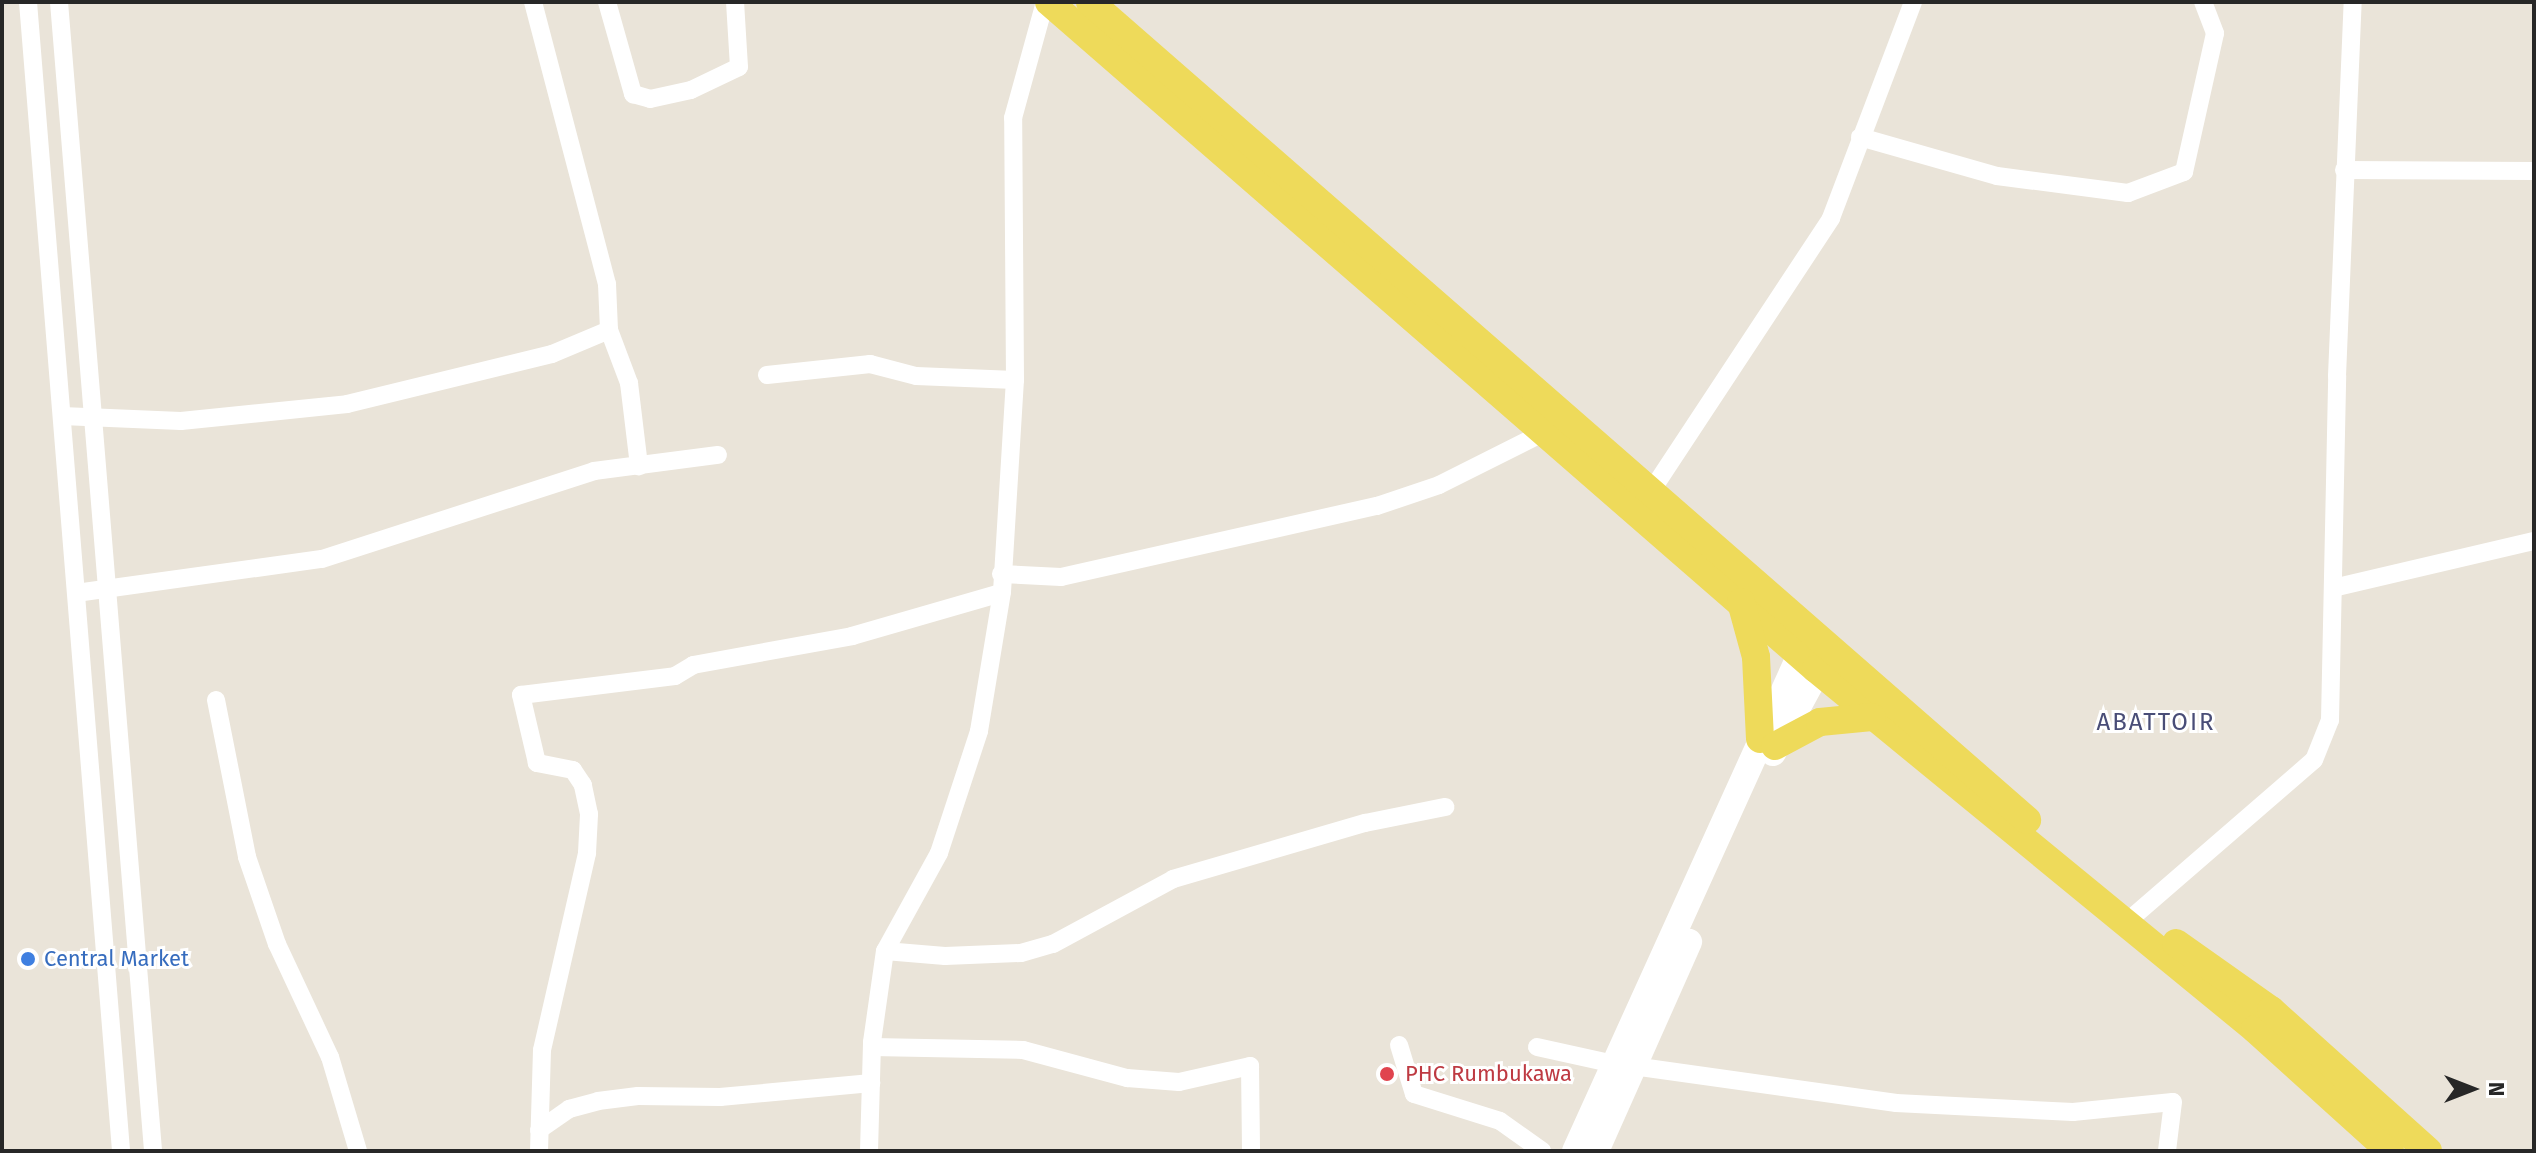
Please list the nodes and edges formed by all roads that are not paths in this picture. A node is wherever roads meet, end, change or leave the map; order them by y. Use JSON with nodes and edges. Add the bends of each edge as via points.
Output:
{"nodes":[{"id":1,"x":28,"y":2,"type":"edge"},
{"id":2,"x":59,"y":2,"type":"edge"},
{"id":3,"x":533,"y":2,"type":"edge"},
{"id":4,"x":607,"y":2,"type":"edge"},
{"id":5,"x":735,"y":2,"type":"edge"},
{"id":6,"x":1047,"y":2,"type":"edge"},
{"id":7,"x":1090,"y":2,"type":"edge"},
{"id":8,"x":1913,"y":2,"type":"edge"},
{"id":9,"x":2203,"y":2,"type":"edge"},
{"id":10,"x":2353,"y":2,"type":"edge"},
{"id":11,"x":1860,"y":137,"type":"junction"},
{"id":12,"x":2344,"y":170,"type":"junction"},
{"id":13,"x":2534,"y":171,"type":"edge"},
{"id":14,"x":609,"y":330,"type":"junction"},
{"id":15,"x":767,"y":375,"type":"dead end"},
{"id":16,"x":1015,"y":380,"type":"junction"},
{"id":17,"x":92,"y":415,"type":"junction"},
{"id":18,"x":62,"y":416,"type":"junction"},
{"id":19,"x":1543,"y":433,"type":"junction"},
{"id":20,"x":718,"y":455,"type":"dead end"},
{"id":21,"x":639,"y":466,"type":"junction"},
{"id":22,"x":1650,"y":493,"type":"junction"},
{"id":23,"x":2534,"y":541,"type":"edge"},
{"id":24,"x":1001,"y":584,"type":"junction"},
{"id":25,"x":2333,"y":588,"type":"junction"},
{"id":26,"x":107,"y":589,"type":"junction"},
{"id":27,"x":76,"y":593,"type":"junction"},
{"id":28,"x":1740,"y":601,"type":"junction"},
{"id":29,"x":1814,"y":651,"type":"junction"},
{"id":30,"x":216,"y":700,"type":"dead end"},
{"id":31,"x":1872,"y":717,"type":"junction"},
{"id":32,"x":1768,"y":743,"type":"junction"},
{"id":33,"x":1445,"y":807,"type":"dead end"},
{"id":34,"x":2136,"y":914,"type":"junction"},
{"id":35,"x":885,"y":951,"type":"junction"},
{"id":36,"x":1399,"y":1045,"type":"dead end"},
{"id":37,"x":872,"y":1047,"type":"junction"},
{"id":38,"x":1537,"y":1047,"type":"dead end"},
{"id":39,"x":1624,"y":1065,"type":"junction"},
{"id":40,"x":871,"y":1083,"type":"junction"},
{"id":41,"x":539,"y":1130,"type":"junction"},
{"id":42,"x":121,"y":1151,"type":"edge"},
{"id":43,"x":153,"y":1151,"type":"edge"},
{"id":44,"x":358,"y":1151,"type":"edge"},
{"id":45,"x":539,"y":1151,"type":"edge"},
{"id":46,"x":869,"y":1151,"type":"edge"},
{"id":47,"x":1251,"y":1151,"type":"edge"},
{"id":48,"x":1542,"y":1151,"type":"edge"},
{"id":49,"x":1575,"y":1151,"type":"edge"},
{"id":50,"x":1596,"y":1151,"type":"edge"},
{"id":51,"x":2167,"y":1151,"type":"edge"},
{"id":52,"x":2390,"y":1151,"type":"edge"},
{"id":53,"x":2428,"y":1151,"type":"edge"}],
"edges":[{"from":1,"to":18,"type":"street"},
{"from":2,"to":17,"type":"street"},
{"from":3,"to":14,"type":"street","via":[[607,284]]},
{"from":4,"to":5,"type":"street","via":[[633,94],[650,99],[691,90],[739,67]]},
{"from":6,"to":16,"type":"street","via":[[1013,118]]},
{"from":6,"to":19,"type":"main road"},
{"from":7,"to":22,"type":"main road"},
{"from":8,"to":11,"type":"street"},
{"from":9,"to":11,"type":"street","via":[[2215,33],[2184,172],[2128,193],[1997,176]]},
{"from":10,"to":12,"type":"street"},
{"from":11,"to":22,"type":"street","via":[[1831,218]]},
{"from":12,"to":13,"type":"street"},
{"from":12,"to":25,"type":"street"},
{"from":14,"to":17,"type":"street","via":[[552,354],[347,404],[181,421]]},
{"from":14,"to":21,"type":"street","via":[[629,383]]},
{"from":15,"to":16,"type":"street","via":[[870,364],[916,376]]},
{"from":16,"to":24,"type":"street"},
{"from":17,"to":18,"type":"street"},
{"from":17,"to":26,"type":"street"},
{"from":18,"to":27,"type":"street"},
{"from":19,"to":24,"type":"street","via":[[1439,485],[1377,506],[1061,577]]},
{"from":19,"to":28,"type":"main road"},
{"from":20,"to":21,"type":"street"},
{"from":21,"to":26,"type":"street","via":[[594,471],[322,559]]},
{"from":22,"to":29,"type":"main road"},
{"from":23,"to":25,"type":"street"},
{"from":24,"to":35,"type":"street","via":[[975,744],[939,853]]},
{"from":24,"to":41,"type":"street","via":[[852,636],[693,665],[675,676],[521,695],[537,763],[573,770],[583,785],[589,814],[587,853],[542,1050]]},
{"from":25,"to":34,"type":"street","via":[[2330,720],[2314,760]]},
{"from":26,"to":27,"type":"street"},
{"from":26,"to":43,"type":"street"},
{"from":27,"to":42,"type":"street"},
{"from":28,"to":29,"type":"main road"},
{"from":28,"to":32,"type":"main road","via":[[1756,657]]},
{"from":29,"to":31,"type":"main road"},
{"from":29,"to":32,"type":"main road"},
{"from":29,"to":34,"type":"main road"},
{"from":30,"to":44,"type":"street","via":[[247,857],[277,944],[330,1057]]},
{"from":31,"to":32,"type":"main road","via":[[1820,722]]},
{"from":31,"to":52,"type":"main road","via":[[2255,1029]]},
{"from":32,"to":39,"type":"main road"},
{"from":33,"to":35,"type":"street","via":[[1365,823],[1173,879],[1053,944],[1021,953],[945,956]]},
{"from":34,"to":53,"type":"main road","via":[[2271,1010]]},
{"from":35,"to":37,"type":"street"},
{"from":36,"to":48,"type":"street","via":[[1414,1094],[1500,1121]]},
{"from":37,"to":40,"type":"street"},
{"from":37,"to":47,"type":"street","via":[[1023,1050],[1155,1081],[1209,1079],[1250,1066]]},
{"from":38,"to":39,"type":"street"},
{"from":39,"to":49,"type":"main road"},
{"from":39,"to":50,"type":"main road"},
{"from":39,"to":51,"type":"street","via":[[1896,1103],[2073,1112],[2173,1102]]},
{"from":40,"to":41,"type":"street","via":[[720,1097],[598,1101],[569,1109]]},
{"from":40,"to":46,"type":"street"},
{"from":41,"to":45,"type":"street"}]}
